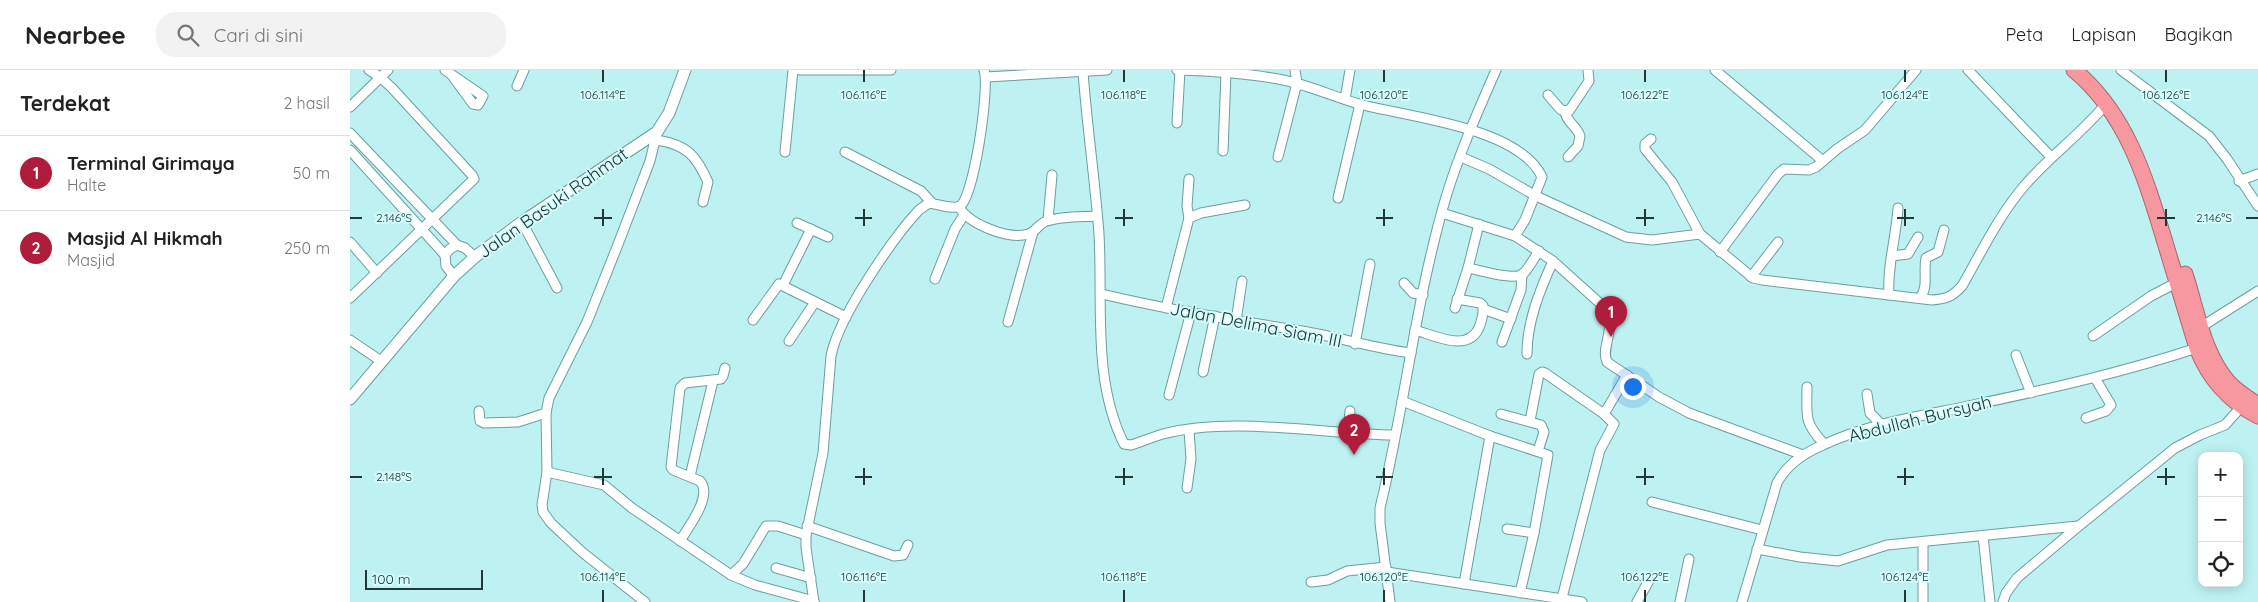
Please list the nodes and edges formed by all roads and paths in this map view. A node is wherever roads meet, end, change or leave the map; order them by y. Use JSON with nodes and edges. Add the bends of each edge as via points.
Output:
{"nodes":[{"id":1,"x":369,"y":70,"type":"edge"},
{"id":2,"x":388,"y":70,"type":"edge"},
{"id":3,"x":524,"y":70,"type":"edge"},
{"id":4,"x":685,"y":70,"type":"edge"},
{"id":5,"x":793,"y":70,"type":"edge"},
{"id":6,"x":800,"y":70,"type":"edge"},
{"id":7,"x":891,"y":70,"type":"edge"},
{"id":8,"x":1107,"y":70,"type":"edge"},
{"id":9,"x":1178,"y":70,"type":"edge"},
{"id":10,"x":1295,"y":70,"type":"edge"},
{"id":11,"x":1350,"y":70,"type":"edge"},
{"id":12,"x":1588,"y":70,"type":"edge"},
{"id":13,"x":1715,"y":70,"type":"edge"},
{"id":14,"x":1916,"y":70,"type":"edge"},
{"id":15,"x":1968,"y":70,"type":"edge"},
{"id":16,"x":2074,"y":70,"type":"edge"},
{"id":17,"x":2087,"y":70,"type":"edge"},
{"id":18,"x":2121,"y":70,"type":"edge"},
{"id":19,"x":1494,"y":71,"type":"edge"},
{"id":20,"x":1083,"y":72,"type":"junction"},
{"id":21,"x":985,"y":73,"type":"edge"},
{"id":22,"x":1226,"y":73,"type":"junction"},
{"id":23,"x":380,"y":77,"type":"junction"},
{"id":24,"x":1297,"y":83,"type":"junction"},
{"id":25,"x":517,"y":86,"type":"dead end"},
{"id":26,"x":1548,"y":95,"type":"dead end"},
{"id":27,"x":1345,"y":99,"type":"junction"},
{"id":28,"x":351,"y":104,"type":"edge"},
{"id":29,"x":1360,"y":104,"type":"junction"},
{"id":30,"x":2106,"y":104,"type":"junction"},
{"id":31,"x":1565,"y":112,"type":"junction"},
{"id":32,"x":1177,"y":123,"type":"dead end"},
{"id":33,"x":1471,"y":129,"type":"junction"},
{"id":34,"x":350,"y":133,"type":"edge"},
{"id":35,"x":657,"y":136,"type":"junction"},
{"id":36,"x":1650,"y":139,"type":"dead end"},
{"id":37,"x":350,"y":150,"type":"edge"},
{"id":38,"x":1223,"y":151,"type":"dead end"},
{"id":39,"x":785,"y":152,"type":"dead end"},
{"id":40,"x":845,"y":152,"type":"dead end"},
{"id":41,"x":1568,"y":156,"type":"dead end"},
{"id":42,"x":1278,"y":157,"type":"dead end"},
{"id":43,"x":1461,"y":157,"type":"junction"},
{"id":44,"x":2051,"y":157,"type":"junction"},
{"id":45,"x":1823,"y":161,"type":"junction"},
{"id":46,"x":2258,"y":174,"type":"edge"},
{"id":47,"x":1052,"y":175,"type":"dead end"},
{"id":48,"x":1189,"y":179,"type":"dead end"},
{"id":49,"x":2239,"y":181,"type":"junction"},
{"id":50,"x":1536,"y":196,"type":"junction"},
{"id":51,"x":1338,"y":198,"type":"dead end"},
{"id":52,"x":703,"y":202,"type":"dead end"},
{"id":53,"x":932,"y":203,"type":"junction"},
{"id":54,"x":1245,"y":206,"type":"dead end"},
{"id":55,"x":2258,"y":206,"type":"edge"},
{"id":56,"x":1898,"y":208,"type":"dead end"},
{"id":57,"x":961,"y":211,"type":"junction"},
{"id":58,"x":1442,"y":213,"type":"junction"},
{"id":59,"x":1097,"y":216,"type":"junction"},
{"id":60,"x":1189,"y":218,"type":"junction"},
{"id":61,"x":433,"y":220,"type":"junction"},
{"id":62,"x":1048,"y":220,"type":"junction"},
{"id":63,"x":522,"y":222,"type":"junction"},
{"id":64,"x":797,"y":222,"type":"dead end"},
{"id":65,"x":1479,"y":224,"type":"junction"},
{"id":66,"x":811,"y":229,"type":"junction"},
{"id":67,"x":421,"y":230,"type":"junction"},
{"id":68,"x":1944,"y":230,"type":"dead end"},
{"id":69,"x":1033,"y":232,"type":"junction"},
{"id":70,"x":1700,"y":234,"type":"junction"},
{"id":71,"x":1515,"y":236,"type":"junction"},
{"id":72,"x":828,"y":237,"type":"dead end"},
{"id":73,"x":1918,"y":237,"type":"dead end"},
{"id":74,"x":350,"y":242,"type":"edge"},
{"id":75,"x":1778,"y":242,"type":"dead end"},
{"id":76,"x":457,"y":245,"type":"junction"},
{"id":77,"x":1539,"y":251,"type":"junction"},
{"id":78,"x":1720,"y":252,"type":"junction"},
{"id":79,"x":445,"y":255,"type":"junction"},
{"id":80,"x":1892,"y":256,"type":"junction"},
{"id":81,"x":475,"y":257,"type":"junction"},
{"id":82,"x":1553,"y":261,"type":"junction"},
{"id":83,"x":1370,"y":264,"type":"dead end"},
{"id":84,"x":1468,"y":268,"type":"junction"},
{"id":85,"x":377,"y":273,"type":"junction"},
{"id":86,"x":1522,"y":274,"type":"junction"},
{"id":87,"x":454,"y":276,"type":"junction"},
{"id":88,"x":1751,"y":276,"type":"junction"},
{"id":89,"x":935,"y":279,"type":"dead end"},
{"id":90,"x":1242,"y":282,"type":"dead end"},
{"id":91,"x":2178,"y":282,"type":"junction"},
{"id":92,"x":1404,"y":283,"type":"dead end"},
{"id":93,"x":783,"y":285,"type":"junction"},
{"id":94,"x":557,"y":288,"type":"dead end"},
{"id":95,"x":2258,"y":291,"type":"edge"},
{"id":96,"x":1102,"y":294,"type":"junction"},
{"id":97,"x":1422,"y":295,"type":"junction"},
{"id":98,"x":1889,"y":295,"type":"junction"},
{"id":99,"x":350,"y":298,"type":"edge"},
{"id":100,"x":1457,"y":298,"type":"junction"},
{"id":101,"x":1920,"y":298,"type":"junction"},
{"id":102,"x":815,"y":302,"type":"junction"},
{"id":103,"x":1166,"y":308,"type":"junction"},
{"id":104,"x":1454,"y":308,"type":"dead end"},
{"id":105,"x":1484,"y":309,"type":"junction"},
{"id":106,"x":1191,"y":312,"type":"junction"},
{"id":107,"x":1215,"y":316,"type":"junction"},
{"id":108,"x":846,"y":317,"type":"junction"},
{"id":109,"x":1511,"y":319,"type":"junction"},
{"id":110,"x":753,"y":320,"type":"dead end"},
{"id":111,"x":1236,"y":321,"type":"junction"},
{"id":112,"x":1008,"y":322,"type":"dead end"},
{"id":113,"x":2201,"y":327,"type":"junction"},
{"id":114,"x":1415,"y":330,"type":"junction"},
{"id":115,"x":2093,"y":336,"type":"dead end"},
{"id":116,"x":350,"y":340,"type":"edge"},
{"id":117,"x":789,"y":341,"type":"dead end"},
{"id":118,"x":1502,"y":342,"type":"dead end"},
{"id":119,"x":1355,"y":344,"type":"junction"},
{"id":120,"x":2197,"y":348,"type":"junction"},
{"id":121,"x":1411,"y":353,"type":"junction"},
{"id":122,"x":1527,"y":354,"type":"dead end"},
{"id":123,"x":2016,"y":355,"type":"dead end"},
{"id":124,"x":381,"y":361,"type":"junction"},
{"id":125,"x":725,"y":368,"type":"dead end"},
{"id":126,"x":1203,"y":372,"type":"dead end"},
{"id":127,"x":1627,"y":375,"type":"junction"},
{"id":128,"x":2095,"y":378,"type":"junction"},
{"id":129,"x":713,"y":381,"type":"junction"},
{"id":130,"x":1807,"y":387,"type":"dead end"},
{"id":131,"x":2031,"y":393,"type":"junction"},
{"id":132,"x":1867,"y":394,"type":"dead end"},
{"id":133,"x":1168,"y":395,"type":"dead end"},
{"id":134,"x":350,"y":400,"type":"edge"},
{"id":135,"x":1402,"y":401,"type":"junction"},
{"id":136,"x":2258,"y":405,"type":"edge"},
{"id":137,"x":2241,"y":407,"type":"junction"},
{"id":138,"x":479,"y":410,"type":"dead end"},
{"id":139,"x":1350,"y":411,"type":"dead end"},
{"id":140,"x":546,"y":414,"type":"junction"},
{"id":141,"x":1501,"y":414,"type":"dead end"},
{"id":142,"x":1604,"y":414,"type":"junction"},
{"id":143,"x":2258,"y":416,"type":"edge"},
{"id":144,"x":2086,"y":418,"type":"dead end"},
{"id":145,"x":1530,"y":421,"type":"junction"},
{"id":146,"x":1882,"y":425,"type":"junction"},
{"id":147,"x":1189,"y":430,"type":"junction"},
{"id":148,"x":1348,"y":434,"type":"junction"},
{"id":149,"x":1394,"y":435,"type":"junction"},
{"id":150,"x":1490,"y":436,"type":"junction"},
{"id":151,"x":1824,"y":444,"type":"junction"},
{"id":152,"x":1538,"y":451,"type":"junction"},
{"id":153,"x":1803,"y":454,"type":"junction"},
{"id":154,"x":547,"y":472,"type":"junction"},
{"id":155,"x":690,"y":476,"type":"junction"},
{"id":156,"x":1186,"y":488,"type":"dead end"},
{"id":157,"x":1652,"y":502,"type":"dead end"},
{"id":158,"x":2078,"y":526,"type":"junction"},
{"id":159,"x":1506,"y":528,"type":"dead end"},
{"id":160,"x":807,"y":530,"type":"junction"},
{"id":161,"x":1762,"y":530,"type":"junction"},
{"id":162,"x":1534,"y":533,"type":"junction"},
{"id":163,"x":1982,"y":536,"type":"junction"},
{"id":164,"x":680,"y":541,"type":"junction"},
{"id":165,"x":1923,"y":543,"type":"junction"},
{"id":166,"x":908,"y":545,"type":"dead end"},
{"id":167,"x":1757,"y":549,"type":"junction"},
{"id":168,"x":1689,"y":559,"type":"dead end"},
{"id":169,"x":776,"y":568,"type":"dead end"},
{"id":170,"x":1387,"y":570,"type":"junction"},
{"id":171,"x":731,"y":575,"type":"junction"},
{"id":172,"x":1651,"y":577,"type":"dead end"},
{"id":173,"x":811,"y":578,"type":"junction"},
{"id":174,"x":1311,"y":582,"type":"dead end"},
{"id":175,"x":1464,"y":584,"type":"junction"},
{"id":176,"x":1520,"y":593,"type":"junction"},
{"id":177,"x":1566,"y":600,"type":"edge"},
{"id":178,"x":814,"y":601,"type":"edge"},
{"id":179,"x":645,"y":602,"type":"edge"},
{"id":180,"x":1390,"y":602,"type":"edge"},
{"id":181,"x":1582,"y":602,"type":"edge"},
{"id":182,"x":1637,"y":602,"type":"edge"},
{"id":183,"x":1680,"y":602,"type":"edge"},
{"id":184,"x":1742,"y":602,"type":"edge"},
{"id":185,"x":1924,"y":602,"type":"edge"},
{"id":186,"x":1990,"y":602,"type":"edge"},
{"id":187,"x":2003,"y":602,"type":"edge"}],
"edges":[{"from":1,"to":23,"type":"street"},
{"from":2,"to":23,"type":"street"},
{"from":3,"to":25,"type":"street"},
{"from":4,"to":35,"type":"street","name":"Jalan Basuki Rahmat"},
{"from":5,"to":39,"type":"street"},
{"from":6,"to":7,"type":"street"},
{"from":8,"to":20,"type":"street"},
{"from":9,"to":22,"type":"street"},
{"from":9,"to":32,"type":"street"},
{"from":10,"to":24,"type":"street"},
{"from":11,"to":27,"type":"street"},
{"from":12,"to":31,"type":"street","via":[[1589,81],[1571,109]]},
{"from":13,"to":45,"type":"street"},
{"from":14,"to":45,"type":"street","via":[[1864,130]]},
{"from":15,"to":44,"type":"street"},
{"from":16,"to":30,"type":"highway","via":[[2091,84]]},
{"from":17,"to":113,"type":"highway","via":[[2126,115],[2146,155]]},
{"from":18,"to":49,"type":"street","via":[[2209,136]]},
{"from":19,"to":33,"type":"street"},
{"from":20,"to":21,"type":"street"},
{"from":20,"to":59,"type":"street"},
{"from":21,"to":57,"type":"street","via":[[983,120]]},
{"from":22,"to":24,"type":"street"},
{"from":22,"to":38,"type":"street"},
{"from":23,"to":28,"type":"street"},
{"from":23,"to":61,"type":"street","via":[[473,177],[473,181]]},
{"from":24,"to":27,"type":"street"},
{"from":24,"to":42,"type":"street"},
{"from":26,"to":31,"type":"street"},
{"from":27,"to":29,"type":"street"},
{"from":29,"to":33,"type":"street"},
{"from":29,"to":51,"type":"street"},
{"from":30,"to":44,"type":"street","via":[[2077,136]]},
{"from":30,"to":91,"type":"highway","via":[[2134,150]]},
{"from":31,"to":41,"type":"street","via":[[1566,119],[1580,136],[1578,146]]},
{"from":33,"to":43,"type":"street"},
{"from":33,"to":50,"type":"street","via":[[1513,148],[1531,163],[1542,177]]},
{"from":34,"to":61,"type":"street"},
{"from":35,"to":52,"type":"street","via":[[694,156],[708,182]]},
{"from":35,"to":63,"type":"street","name":"Jalan Basuki Rahmat"},
{"from":35,"to":140,"type":"street","via":[[617,247],[587,322],[554,387]]},
{"from":36,"to":70,"type":"street","via":[[1644,148],[1672,182]]},
{"from":37,"to":67,"type":"street"},
{"from":40,"to":53,"type":"street","via":[[921,192]]},
{"from":43,"to":50,"type":"street","via":[[1489,168]]},
{"from":43,"to":58,"type":"street"},
{"from":44,"to":101,"type":"street","via":[[2023,187],[1953,296],[1946,299]]},
{"from":45,"to":78,"type":"street","via":[[1812,169],[1781,171]]},
{"from":46,"to":49,"type":"street"},
{"from":47,"to":62,"type":"street"},
{"from":48,"to":60,"type":"street"},
{"from":49,"to":55,"type":"street"},
{"from":50,"to":70,"type":"street","via":[[1633,238],[1652,240]]},
{"from":50,"to":71,"type":"street"},
{"from":53,"to":57,"type":"street"},
{"from":53,"to":108,"type":"street","via":[[922,206],[912,218]]},
{"from":54,"to":60,"type":"street"},
{"from":56,"to":80,"type":"street"},
{"from":57,"to":69,"type":"street","via":[[990,229],[1019,235]]},
{"from":57,"to":89,"type":"street"},
{"from":58,"to":65,"type":"street"},
{"from":58,"to":97,"type":"street"},
{"from":59,"to":62,"type":"street"},
{"from":59,"to":96,"type":"street"},
{"from":60,"to":103,"type":"street"},
{"from":61,"to":67,"type":"street"},
{"from":61,"to":76,"type":"street"},
{"from":62,"to":69,"type":"street"},
{"from":63,"to":81,"type":"street","name":"Jalan Basuki Rahmat"},
{"from":63,"to":94,"type":"street"},
{"from":64,"to":66,"type":"street"},
{"from":65,"to":71,"type":"street"},
{"from":65,"to":84,"type":"street"},
{"from":66,"to":72,"type":"street"},
{"from":66,"to":93,"type":"street"},
{"from":67,"to":79,"type":"street"},
{"from":67,"to":85,"type":"street"},
{"from":68,"to":101,"type":"street","via":[[1938,252],[1926,258],[1926,286]]},
{"from":69,"to":112,"type":"street"},
{"from":70,"to":78,"type":"street"},
{"from":71,"to":77,"type":"street"},
{"from":73,"to":80,"type":"street","via":[[1909,253]]},
{"from":74,"to":85,"type":"street"},
{"from":75,"to":88,"type":"street"},
{"from":76,"to":79,"type":"street"},
{"from":76,"to":81,"type":"street"},
{"from":77,"to":82,"type":"street"},
{"from":77,"to":86,"type":"street"},
{"from":78,"to":88,"type":"street"},
{"from":79,"to":87,"type":"street","via":[[446,266]]},
{"from":80,"to":98,"type":"street"},
{"from":81,"to":87,"type":"street","name":"Jalan Basuki Rahmat"},
{"from":82,"to":122,"type":"street","via":[[1539,292]]},
{"from":82,"to":127,"type":"street","via":[[1604,307],[1610,319],[1606,359]]},
{"from":83,"to":119,"type":"street"},
{"from":84,"to":86,"type":"street","via":[[1510,276]]},
{"from":84,"to":100,"type":"street"},
{"from":85,"to":99,"type":"street"},
{"from":86,"to":109,"type":"street","via":[[1521,290]]},
{"from":87,"to":124,"type":"street","name":"Jalan Basuki Rahmat"},
{"from":88,"to":98,"type":"street"},
{"from":90,"to":111,"type":"street"},
{"from":91,"to":115,"type":"street","via":[[2151,296]]},
{"from":91,"to":120,"type":"highway"},
{"from":92,"to":97,"type":"street","via":[[1413,293]]},
{"from":93,"to":102,"type":"street"},
{"from":93,"to":110,"type":"street","via":[[776,286]]},
{"from":95,"to":113,"type":"street"},
{"from":96,"to":103,"type":"street","name":"Jalan Delima Siam III"},
{"from":96,"to":147,"type":"street","via":[[1105,381],[1124,444]]},
{"from":97,"to":114,"type":"street"},
{"from":98,"to":101,"type":"street"},
{"from":100,"to":104,"type":"street"},
{"from":100,"to":105,"type":"street","via":[[1480,303]]},
{"from":102,"to":108,"type":"street"},
{"from":102,"to":117,"type":"street"},
{"from":103,"to":106,"type":"street","name":"Jalan Delima Siam III"},
{"from":105,"to":109,"type":"street"},
{"from":105,"to":114,"type":"street","via":[[1478,330],[1468,341],[1451,341]]},
{"from":106,"to":107,"type":"street","name":"Jalan Delima Siam III"},
{"from":106,"to":133,"type":"street"},
{"from":107,"to":111,"type":"street","name":"Jalan Delima Siam III"},
{"from":107,"to":126,"type":"street"},
{"from":108,"to":160,"type":"street","via":[[831,356],[823,453]]},
{"from":109,"to":118,"type":"street"},
{"from":111,"to":119,"type":"street","name":"Jalan Delima Siam III"},
{"from":113,"to":136,"type":"highway","via":[[2221,372],[2235,388]]},
{"from":114,"to":121,"type":"street"},
{"from":116,"to":124,"type":"street"},
{"from":119,"to":121,"type":"street","name":"Jalan Delima Siam III"},
{"from":120,"to":128,"type":"street","name":"Abdullah Bursyah"},
{"from":120,"to":137,"type":"highway","via":[[2209,373]]},
{"from":121,"to":135,"type":"street"},
{"from":123,"to":131,"type":"street"},
{"from":124,"to":134,"type":"street","name":"Jalan Basuki Rahmat"},
{"from":125,"to":129,"type":"street","via":[[722,377]]},
{"from":127,"to":142,"type":"street"},
{"from":127,"to":153,"type":"street","via":[[1689,413]]},
{"from":128,"to":131,"type":"street","name":"Abdullah Bursyah"},
{"from":128,"to":144,"type":"street","via":[[2110,406],[2106,411]]},
{"from":129,"to":155,"type":"street"},
{"from":129,"to":155,"type":"street","via":[[685,383],[680,388],[671,464],[673,470]]},
{"from":130,"to":151,"type":"street","via":[[1809,426]]},
{"from":131,"to":146,"type":"street","name":"Abdullah Bursyah"},
{"from":132,"to":146,"type":"street","via":[[1870,413]]},
{"from":135,"to":149,"type":"street"},
{"from":135,"to":150,"type":"street"},
{"from":137,"to":143,"type":"highway"},
{"from":137,"to":158,"type":"street","via":[[2225,425],[2175,448]]},
{"from":138,"to":140,"type":"street","via":[[480,421],[484,423],[518,422]]},
{"from":139,"to":148,"type":"street"},
{"from":140,"to":154,"type":"street"},
{"from":141,"to":145,"type":"street"},
{"from":142,"to":145,"type":"street","via":[[1542,372]]},
{"from":142,"to":177,"type":"street","via":[[1614,424],[1600,450]]},
{"from":145,"to":152,"type":"street","via":[[1543,428]]},
{"from":146,"to":151,"type":"street","name":"Abdullah Bursyah"},
{"from":147,"to":148,"type":"street","via":[[1252,426]]},
{"from":147,"to":156,"type":"street","via":[[1191,459]]},
{"from":148,"to":149,"type":"street"},
{"from":149,"to":170,"type":"street","via":[[1380,514]]},
{"from":150,"to":152,"type":"street"},
{"from":150,"to":175,"type":"street"},
{"from":151,"to":153,"type":"street","name":"Abdullah Bursyah"},
{"from":152,"to":162,"type":"street","via":[[1549,458]]},
{"from":153,"to":161,"type":"street","name":"Abdullah Bursyah","via":[[1781,476]]},
{"from":154,"to":164,"type":"street","via":[[604,484]]},
{"from":154,"to":179,"type":"street","via":[[542,507],[551,523]]},
{"from":155,"to":164,"type":"street","via":[[701,482],[704,493]]},
{"from":157,"to":161,"type":"street"},
{"from":158,"to":163,"type":"street"},
{"from":158,"to":187,"type":"street","via":[[2017,578]]},
{"from":159,"to":162,"type":"street"},
{"from":160,"to":166,"type":"street","via":[[894,556],[903,555]]},
{"from":160,"to":171,"type":"street","via":[[766,526],[743,564]]},
{"from":160,"to":173,"type":"street"},
{"from":161,"to":167,"type":"street","name":"Abdullah Bursyah"},
{"from":162,"to":176,"type":"street"},
{"from":163,"to":165,"type":"street"},
{"from":163,"to":186,"type":"street"},
{"from":164,"to":171,"type":"street"},
{"from":165,"to":167,"type":"street","via":[[1887,545],[1835,561]]},
{"from":165,"to":185,"type":"street"},
{"from":167,"to":184,"type":"street","name":"Abdullah Bursyah"},
{"from":168,"to":183,"type":"street"},
{"from":169,"to":173,"type":"street"},
{"from":170,"to":174,"type":"street","via":[[1347,571],[1328,580]]},
{"from":170,"to":175,"type":"street"},
{"from":170,"to":180,"type":"street"},
{"from":171,"to":178,"type":"street"},
{"from":172,"to":182,"type":"street"},
{"from":173,"to":178,"type":"street"},
{"from":175,"to":176,"type":"street"},
{"from":176,"to":177,"type":"street"},
{"from":177,"to":181,"type":"street"}]}
